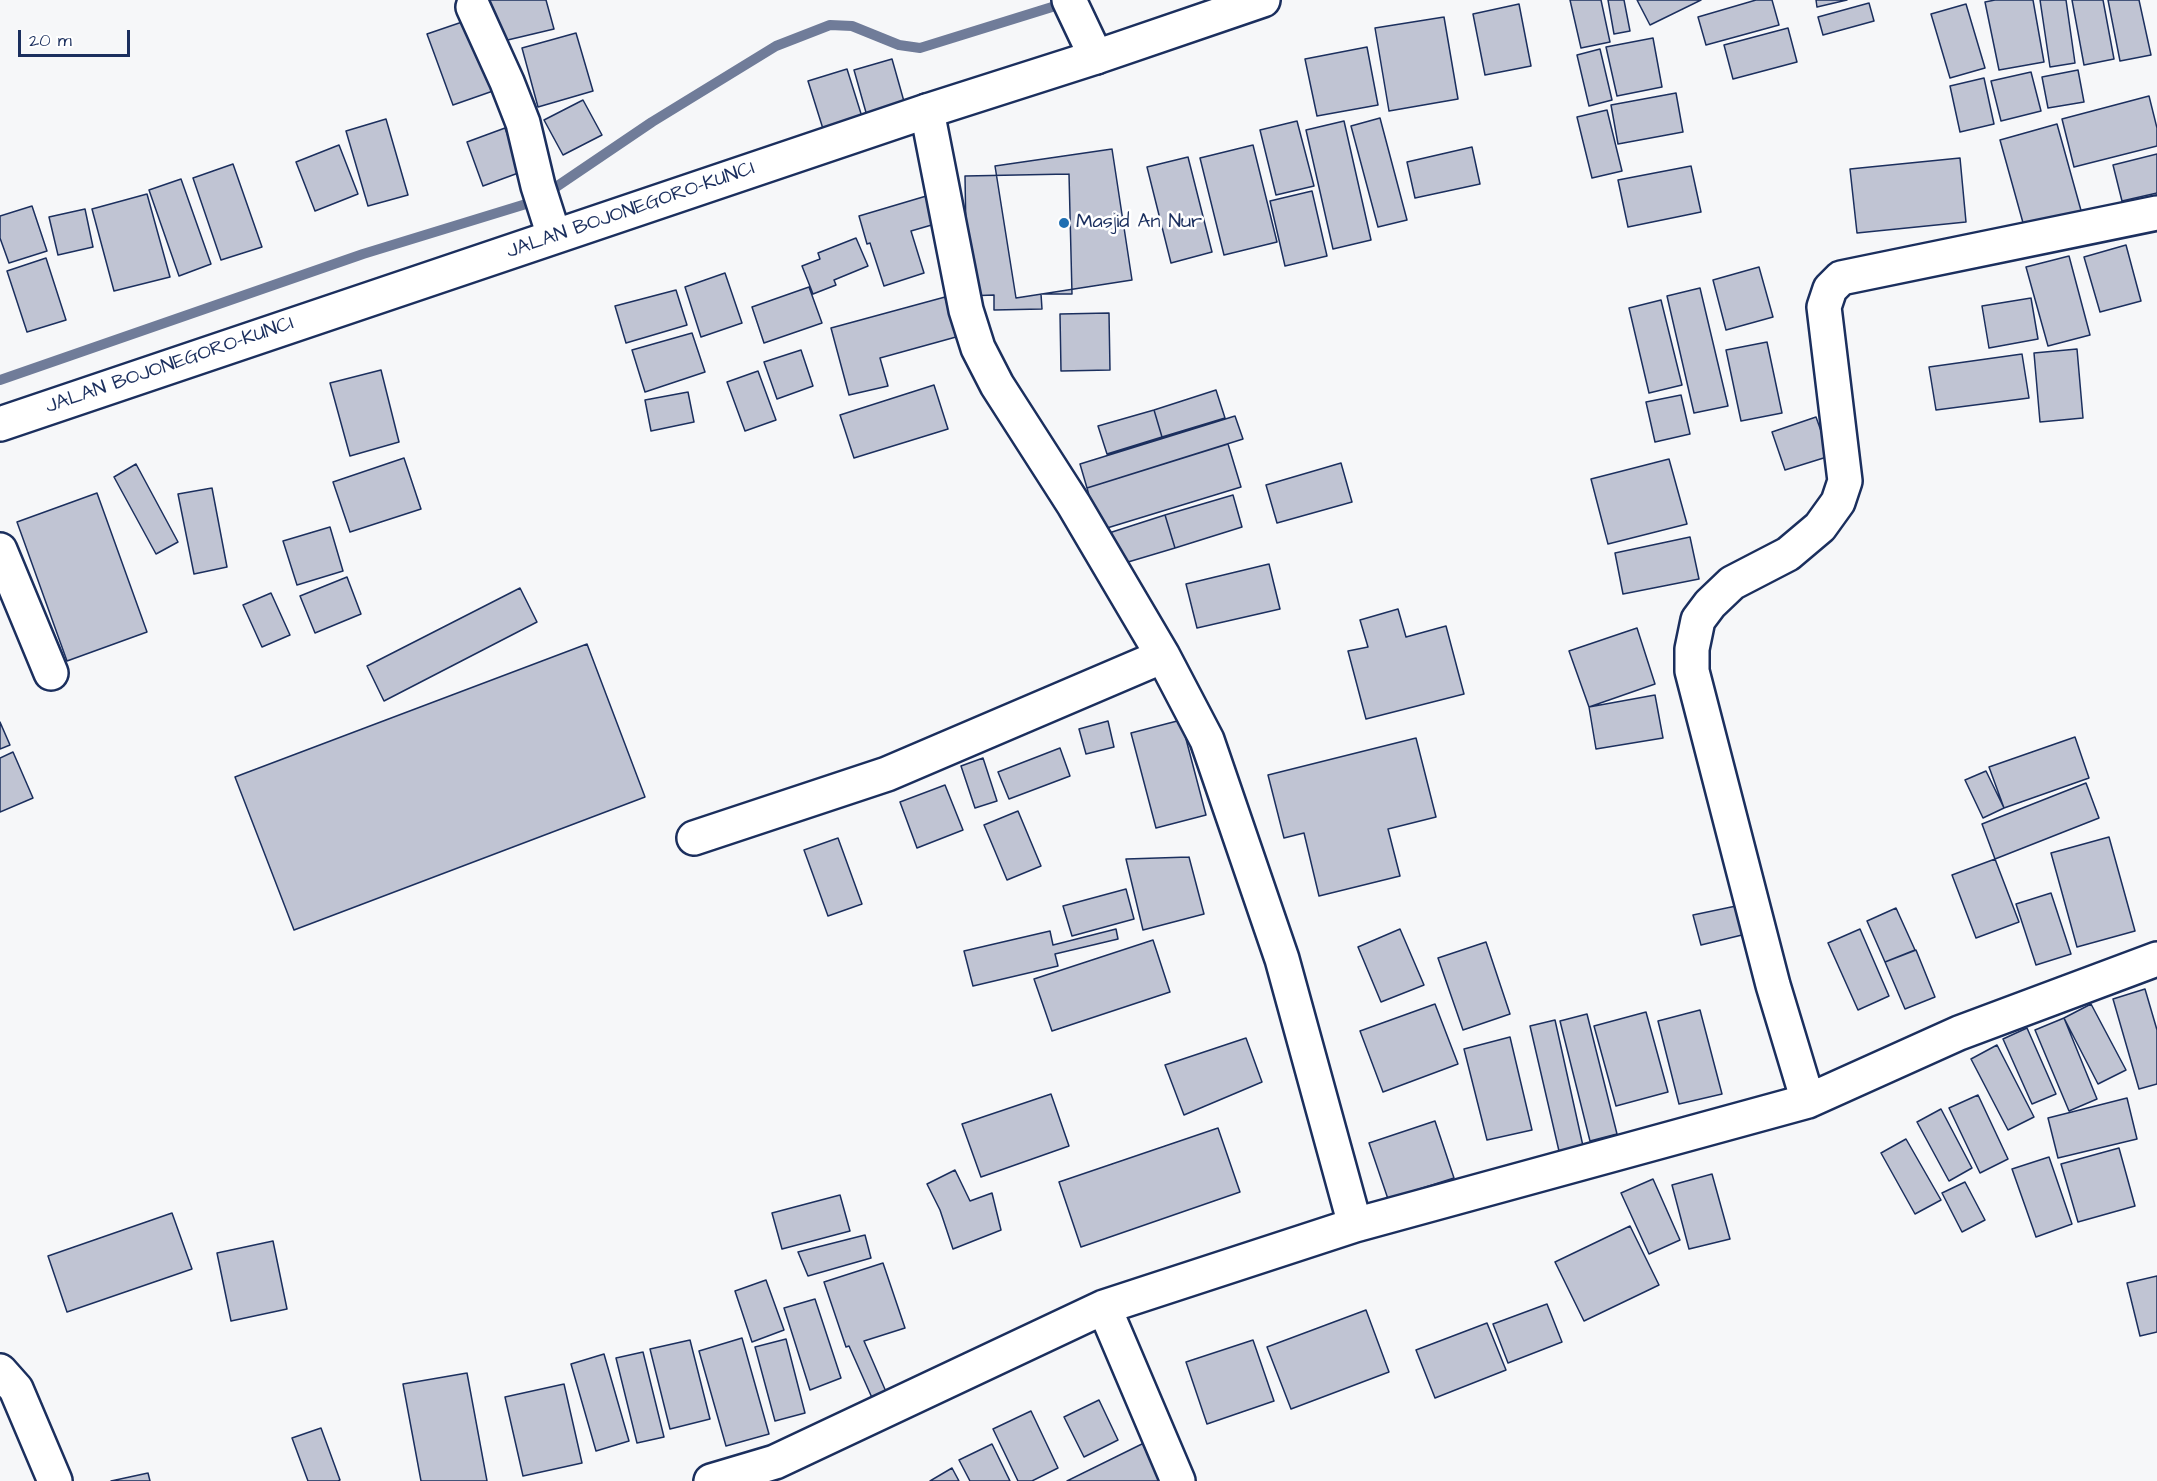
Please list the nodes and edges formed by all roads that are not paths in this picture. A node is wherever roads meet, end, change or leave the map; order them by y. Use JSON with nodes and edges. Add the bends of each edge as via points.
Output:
{"nodes":[{"id":1,"x":1263,"y":0,"type":"edge"},
{"id":2,"x":472,"y":7,"type":"dead end"},
{"id":3,"x":1075,"y":12,"type":"edge"},
{"id":4,"x":1096,"y":57,"type":"junction"},
{"id":5,"x":927,"y":111,"type":"junction"},
{"id":6,"x":547,"y":212,"type":"junction"},
{"id":7,"x":2157,"y":213,"type":"edge"},
{"id":8,"x":0,"y":424,"type":"edge"},
{"id":9,"x":0,"y":550,"type":"edge"},
{"id":10,"x":1163,"y":656,"type":"junction"},
{"id":11,"x":51,"y":673,"type":"dead end"},
{"id":12,"x":694,"y":838,"type":"dead end"},
{"id":13,"x":2156,"y":962,"type":"edge"},
{"id":14,"x":1808,"y":1101,"type":"junction"},
{"id":15,"x":1355,"y":1225,"type":"junction"},
{"id":16,"x":1104,"y":1307,"type":"junction"},
{"id":17,"x":0,"y":1371,"type":"edge"},
{"id":18,"x":55,"y":1481,"type":"edge"},
{"id":19,"x":711,"y":1481,"type":"edge"},
{"id":20,"x":1178,"y":1481,"type":"edge"}],
"edges":[{"from":1,"to":4,"type":"street","name":"JALAN BOJONEGORO-KUNCI"},
{"from":2,"to":6,"type":"street","via":[[524,123]]},
{"from":3,"to":4,"type":"street"},
{"from":4,"to":5,"type":"street","name":"JALAN BOJONEGORO-KUNCI"},
{"from":5,"to":6,"type":"street","name":"JALAN BOJONEGORO-KUNCI"},
{"from":5,"to":10,"type":"street","via":[[966,310],[978,348]]},
{"from":6,"to":8,"type":"street","name":"JALAN BOJONEGORO-KUNCI"},
{"from":7,"to":14,"type":"street","via":[[1841,278],[1830,289],[1824,307],[1845,481],[1838,502],[1820,527],[1788,554],[1732,584],[1698,620],[1692,671],[1773,985]]},
{"from":9,"to":11,"type":"street"},
{"from":10,"to":12,"type":"street","via":[[887,774]]},
{"from":10,"to":15,"type":"street","via":[[1207,740],[1282,959]]},
{"from":13,"to":14,"type":"street","via":[[1959,1033]]},
{"from":14,"to":15,"type":"street"},
{"from":15,"to":16,"type":"street"},
{"from":16,"to":19,"type":"street","via":[[775,1462]]},
{"from":16,"to":20,"type":"street"},
{"from":17,"to":18,"type":"street","via":[[16,1389]]}]}
